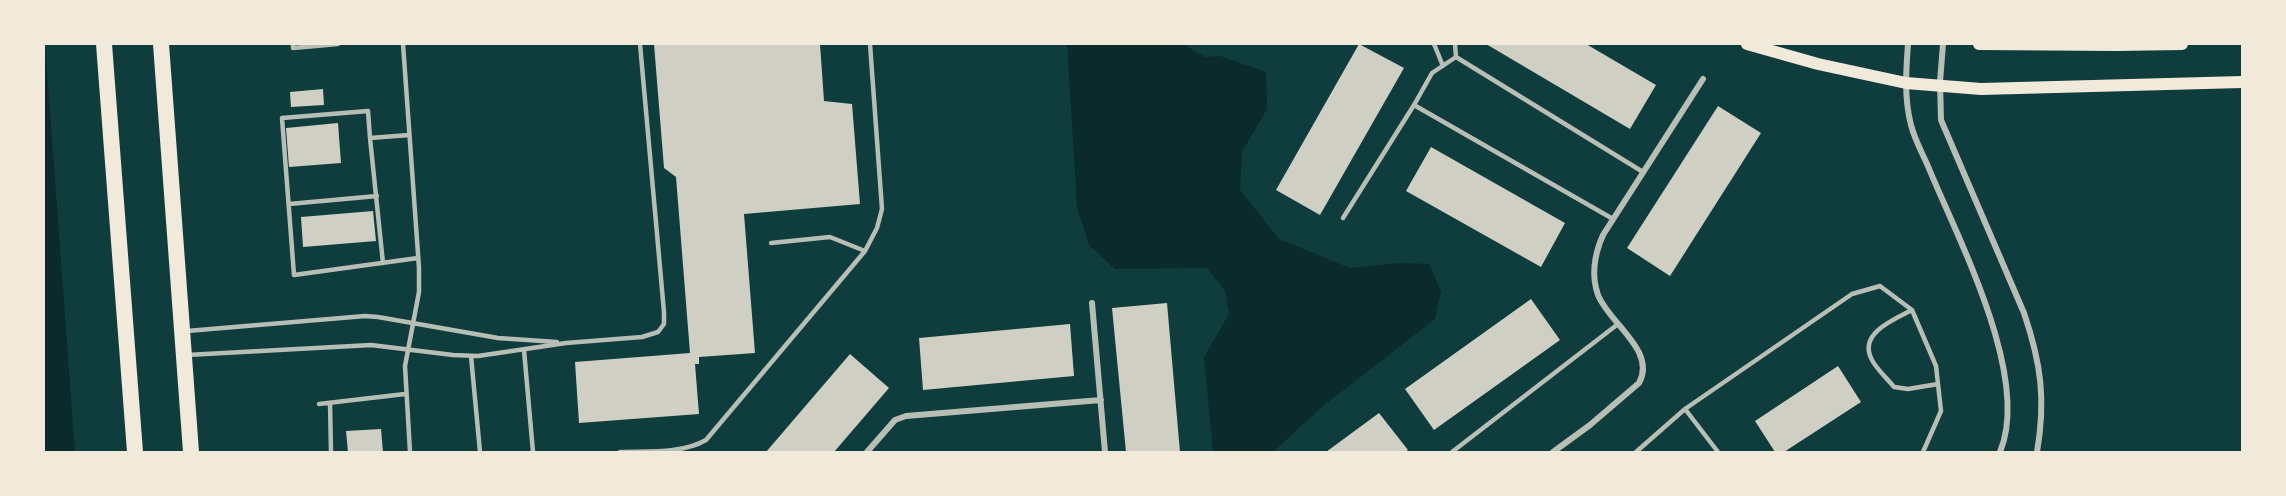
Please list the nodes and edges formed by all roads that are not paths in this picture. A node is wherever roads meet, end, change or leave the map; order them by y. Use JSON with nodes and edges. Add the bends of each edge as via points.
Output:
{"nodes":[{"id":1,"x":104,"y":44,"type":"edge"},
{"id":2,"x":161,"y":44,"type":"edge"},
{"id":3,"x":293,"y":44,"type":"edge"},
{"id":4,"x":338,"y":44,"type":"edge"},
{"id":5,"x":402,"y":44,"type":"edge"},
{"id":6,"x":640,"y":44,"type":"edge"},
{"id":7,"x":870,"y":44,"type":"edge"},
{"id":8,"x":1434,"y":44,"type":"edge"},
{"id":9,"x":1455,"y":44,"type":"edge"},
{"id":10,"x":1747,"y":44,"type":"edge"},
{"id":11,"x":1908,"y":44,"type":"edge"},
{"id":12,"x":1943,"y":44,"type":"edge"},
{"id":13,"x":1979,"y":44,"type":"edge"},
{"id":14,"x":2182,"y":44,"type":"edge"},
{"id":15,"x":1456,"y":57,"type":"junction"},
{"id":16,"x":1443,"y":66,"type":"junction"},
{"id":17,"x":1703,"y":79,"type":"dead end"},
{"id":18,"x":2242,"y":82,"type":"edge"},
{"id":19,"x":1905,"y":83,"type":"junction"},
{"id":20,"x":1941,"y":86,"type":"junction"},
{"id":21,"x":1414,"y":105,"type":"junction"},
{"id":22,"x":409,"y":135,"type":"junction"},
{"id":23,"x":370,"y":138,"type":"junction"},
{"id":24,"x":1643,"y":172,"type":"junction"},
{"id":25,"x":376,"y":196,"type":"junction"},
{"id":26,"x":289,"y":204,"type":"junction"},
{"id":27,"x":1344,"y":218,"type":"dead end"},
{"id":28,"x":1613,"y":219,"type":"junction"},
{"id":29,"x":771,"y":243,"type":"dead end"},
{"id":30,"x":865,"y":250,"type":"junction"},
{"id":31,"x":418,"y":258,"type":"junction"},
{"id":32,"x":383,"y":263,"type":"junction"},
{"id":33,"x":1092,"y":303,"type":"dead end"},
{"id":34,"x":1912,"y":310,"type":"junction"},
{"id":35,"x":413,"y":324,"type":"junction"},
{"id":36,"x":1618,"y":324,"type":"junction"},
{"id":37,"x":182,"y":331,"type":"junction"},
{"id":38,"x":566,"y":343,"type":"junction"},
{"id":39,"x":408,"y":349,"type":"junction"},
{"id":40,"x":524,"y":350,"type":"junction"},
{"id":41,"x":184,"y":355,"type":"junction"},
{"id":42,"x":471,"y":356,"type":"junction"},
{"id":43,"x":1938,"y":384,"type":"junction"},
{"id":44,"x":405,"y":394,"type":"junction"},
{"id":45,"x":1101,"y":400,"type":"junction"},
{"id":46,"x":330,"y":403,"type":"junction"},
{"id":47,"x":319,"y":404,"type":"dead end"},
{"id":48,"x":1685,"y":409,"type":"junction"},
{"id":49,"x":1638,"y":452,"type":"edge"},
{"id":50,"x":135,"y":453,"type":"edge"},
{"id":51,"x":191,"y":453,"type":"edge"},
{"id":52,"x":331,"y":453,"type":"edge"},
{"id":53,"x":410,"y":453,"type":"edge"},
{"id":54,"x":480,"y":453,"type":"edge"},
{"id":55,"x":532,"y":453,"type":"edge"},
{"id":56,"x":620,"y":453,"type":"edge"},
{"id":57,"x":867,"y":453,"type":"edge"},
{"id":58,"x":1105,"y":453,"type":"edge"},
{"id":59,"x":1452,"y":453,"type":"edge"},
{"id":60,"x":1553,"y":453,"type":"edge"},
{"id":61,"x":1718,"y":453,"type":"edge"},
{"id":62,"x":1923,"y":453,"type":"edge"},
{"id":63,"x":2000,"y":453,"type":"edge"},
{"id":64,"x":2037,"y":453,"type":"edge"}],
"edges":[{"from":1,"to":50,"type":"highway"},
{"from":2,"to":37,"type":"highway"},
{"from":3,"to":4,"type":"lane","via":[[293,48]]},
{"from":5,"to":22,"type":"lane"},
{"from":6,"to":38,"type":"lane","via":[[664,324],[658,332],[642,337]]},
{"from":7,"to":30,"type":"lane","via":[[882,208]]},
{"from":8,"to":16,"type":"lane"},
{"from":9,"to":15,"type":"lane"},
{"from":10,"to":19,"type":"main road"},
{"from":11,"to":19,"type":"street"},
{"from":12,"to":20,"type":"street"},
{"from":13,"to":14,"type":"main road"},
{"from":15,"to":16,"type":"lane"},
{"from":15,"to":24,"type":"lane"},
{"from":16,"to":21,"type":"lane","via":[[1432,73]]},
{"from":17,"to":24,"type":"street"},
{"from":18,"to":20,"type":"main road","via":[[1981,89]]},
{"from":19,"to":20,"type":"main road"},
{"from":19,"to":63,"type":"street","via":[[1911,126],[1999,346],[2008,392]]},
{"from":20,"to":64,"type":"street","via":[[1941,120],[2032,336],[2043,388]]},
{"from":21,"to":27,"type":"lane"},
{"from":21,"to":28,"type":"lane"},
{"from":22,"to":23,"type":"lane"},
{"from":22,"to":31,"type":"lane"},
{"from":23,"to":25,"type":"lane"},
{"from":23,"to":26,"type":"lane","via":[[368,111],[282,118]]},
{"from":24,"to":28,"type":"street"},
{"from":25,"to":26,"type":"lane"},
{"from":25,"to":32,"type":"lane"},
{"from":26,"to":32,"type":"lane","via":[[294,275]]},
{"from":28,"to":36,"type":"street","via":[[1597,248],[1595,277],[1598,294]]},
{"from":29,"to":30,"type":"lane","via":[[830,237]]},
{"from":30,"to":56,"type":"lane","via":[[706,440],[685,448]]},
{"from":31,"to":32,"type":"lane"},
{"from":31,"to":35,"type":"lane","via":[[419,292]]},
{"from":33,"to":45,"type":"street"},
{"from":34,"to":43,"type":"lane","via":[[1936,366]]},
{"from":34,"to":43,"type":"lane","via":[[1875,332],[1868,348],[1871,359],[1894,387]]},
{"from":34,"to":48,"type":"lane","via":[[1880,286],[1852,294]]},
{"from":35,"to":37,"type":"lane","via":[[365,316]]},
{"from":35,"to":38,"type":"lane","via":[[498,338]]},
{"from":35,"to":39,"type":"lane"},
{"from":36,"to":59,"type":"lane"},
{"from":36,"to":60,"type":"street","via":[[1640,354],[1644,374],[1631,390]]},
{"from":37,"to":41,"type":"highway"},
{"from":38,"to":40,"type":"lane"},
{"from":39,"to":41,"type":"lane","via":[[371,345]]},
{"from":39,"to":42,"type":"lane"},
{"from":39,"to":44,"type":"lane"},
{"from":40,"to":42,"type":"lane"},
{"from":40,"to":55,"type":"lane"},
{"from":41,"to":51,"type":"highway"},
{"from":42,"to":54,"type":"lane"},
{"from":43,"to":62,"type":"lane","via":[[1941,411]]},
{"from":44,"to":46,"type":"lane"},
{"from":44,"to":53,"type":"lane"},
{"from":45,"to":57,"type":"street","via":[[906,416],[895,420]]},
{"from":45,"to":58,"type":"street"},
{"from":46,"to":47,"type":"lane"},
{"from":46,"to":52,"type":"lane"},
{"from":48,"to":49,"type":"lane"},
{"from":48,"to":61,"type":"lane"}]}
